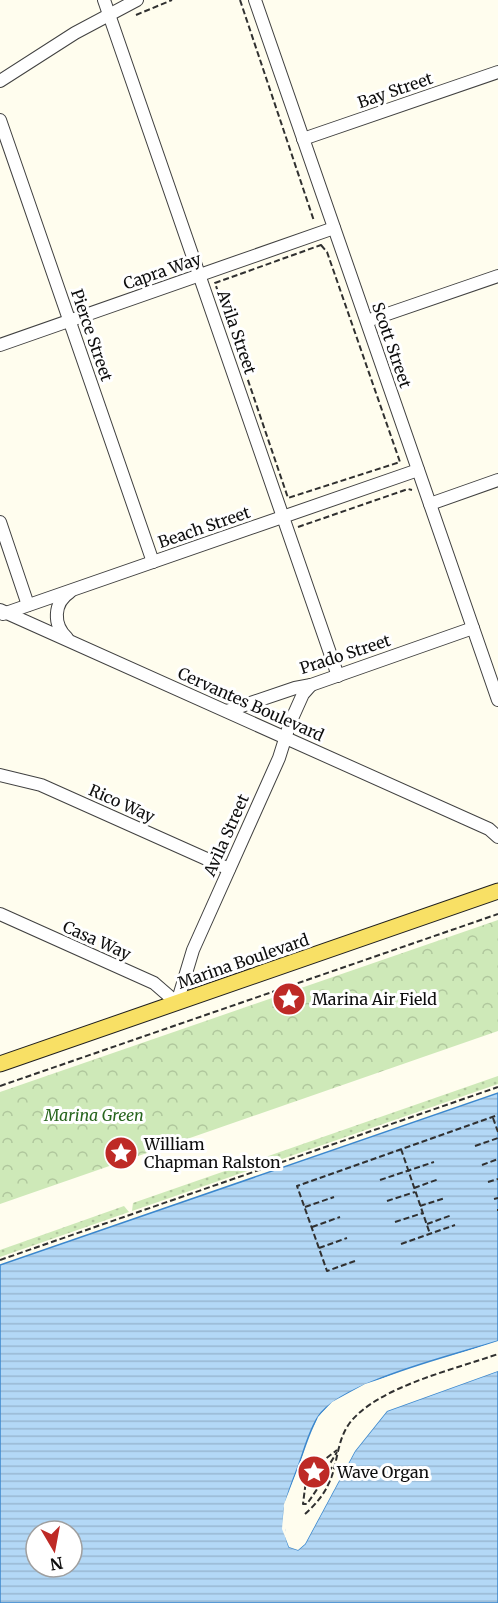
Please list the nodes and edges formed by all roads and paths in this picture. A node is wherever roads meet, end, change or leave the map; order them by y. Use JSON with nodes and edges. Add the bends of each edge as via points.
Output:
{"nodes":[{"id":1,"x":104,"y":0,"type":"edge"},
{"id":2,"x":137,"y":0,"type":"edge"},
{"id":3,"x":172,"y":0,"type":"edge"},
{"id":4,"x":240,"y":0,"type":"edge"},
{"id":5,"x":255,"y":0,"type":"edge"},
{"id":6,"x":109,"y":14,"type":"junction"},
{"id":7,"x":134,"y":16,"type":"dead end"},
{"id":8,"x":498,"y":72,"type":"edge"},
{"id":9,"x":0,"y":81,"type":"edge"},
{"id":10,"x":0,"y":120,"type":"edge"},
{"id":11,"x":303,"y":139,"type":"junction"},
{"id":12,"x":313,"y":222,"type":"dead end"},
{"id":13,"x":334,"y":228,"type":"junction"},
{"id":14,"x":199,"y":275,"type":"junction"},
{"id":15,"x":498,"y":276,"type":"edge"},
{"id":16,"x":70,"y":321,"type":"junction"},
{"id":17,"x":367,"y":321,"type":"junction"},
{"id":18,"x":0,"y":345,"type":"edge"},
{"id":19,"x":400,"y":462,"type":"joint"},
{"id":20,"x":418,"y":470,"type":"junction"},
{"id":21,"x":498,"y":480,"type":"edge"},
{"id":22,"x":415,"y":491,"type":"dead end"},
{"id":23,"x":430,"y":504,"type":"junction"},
{"id":24,"x":283,"y":517,"type":"junction"},
{"id":25,"x":0,"y":522,"type":"edge"},
{"id":26,"x":298,"y":527,"type":"dead end"},
{"id":27,"x":153,"y":562,"type":"junction"},
{"id":28,"x":73,"y":590,"type":"junction"},
{"id":29,"x":28,"y":605,"type":"junction"},
{"id":30,"x":2,"y":612,"type":"edge"},
{"id":31,"x":473,"y":628,"type":"junction"},
{"id":32,"x":70,"y":641,"type":"junction"},
{"id":33,"x":318,"y":655,"type":"dead end"},
{"id":34,"x":300,"y":674,"type":"dead end"},
{"id":35,"x":338,"y":676,"type":"junction"},
{"id":36,"x":311,"y":685,"type":"junction"},
{"id":37,"x":496,"y":686,"type":"edge"},
{"id":38,"x":498,"y":700,"type":"edge"},
{"id":39,"x":227,"y":711,"type":"junction"},
{"id":40,"x":285,"y":738,"type":"junction"},
{"id":41,"x":0,"y":775,"type":"edge"},
{"id":42,"x":495,"y":832,"type":"edge"},
{"id":43,"x":229,"y":869,"type":"junction"},
{"id":44,"x":495,"y":890,"type":"edge"},
{"id":45,"x":0,"y":914,"type":"edge"},
{"id":46,"x":498,"y":914,"type":"edge"},
{"id":47,"x":177,"y":1003,"type":"junction"},
{"id":48,"x":0,"y":1064,"type":"edge"},
{"id":49,"x":0,"y":1086,"type":"edge"},
{"id":50,"x":498,"y":1087,"type":"edge"},
{"id":51,"x":498,"y":1115,"type":"edge"},
{"id":52,"x":492,"y":1117,"type":"junction"},
{"id":53,"x":498,"y":1132,"type":"edge"},
{"id":54,"x":498,"y":1138,"type":"edge"},
{"id":55,"x":475,"y":1146,"type":"dead end"},
{"id":56,"x":401,"y":1149,"type":"junction"},
{"id":57,"x":498,"y":1159,"type":"edge"},
{"id":58,"x":434,"y":1162,"type":"dead end"},
{"id":59,"x":482,"y":1165,"type":"dead end"},
{"id":60,"x":408,"y":1170,"type":"junction"},
{"id":61,"x":439,"y":1179,"type":"dead end"},
{"id":62,"x":498,"y":1179,"type":"edge"},
{"id":63,"x":380,"y":1180,"type":"dead end"},
{"id":64,"x":488,"y":1182,"type":"dead end"},
{"id":65,"x":415,"y":1190,"type":"junction"},
{"id":66,"x":334,"y":1197,"type":"dead end"},
{"id":67,"x":445,"y":1198,"type":"dead end"},
{"id":68,"x":387,"y":1201,"type":"dead end"},
{"id":69,"x":420,"y":1206,"type":"junction"},
{"id":70,"x":305,"y":1207,"type":"junction"},
{"id":71,"x":423,"y":1213,"type":"junction"},
{"id":72,"x":452,"y":1215,"type":"dead end"},
{"id":73,"x":340,"y":1217,"type":"dead end"},
{"id":74,"x":395,"y":1222,"type":"dead end"},
{"id":75,"x":426,"y":1224,"type":"junction"},
{"id":76,"x":456,"y":1225,"type":"dead end"},
{"id":77,"x":312,"y":1227,"type":"junction"},
{"id":78,"x":430,"y":1234,"type":"junction"},
{"id":79,"x":347,"y":1238,"type":"dead end"},
{"id":80,"x":401,"y":1244,"type":"dead end"},
{"id":81,"x":319,"y":1248,"type":"junction"},
{"id":82,"x":0,"y":1260,"type":"edge"},
{"id":83,"x":355,"y":1261,"type":"dead end"},
{"id":84,"x":498,"y":1354,"type":"edge"},
{"id":85,"x":338,"y":1449,"type":"junction"},
{"id":86,"x":335,"y":1461,"type":"junction"},
{"id":87,"x":310,"y":1476,"type":"junction"},
{"id":88,"x":305,"y":1514,"type":"dead end"}],
"edges":[{"from":1,"to":6,"type":"street","name":"Avila Street"},
{"from":2,"to":6,"type":"street"},
{"from":3,"to":7,"type":"path"},
{"from":4,"to":12,"type":"path"},
{"from":5,"to":11,"type":"street","name":"Scott Street"},
{"from":6,"to":9,"type":"street"},
{"from":6,"to":14,"type":"street","name":"Avila Street"},
{"from":8,"to":11,"type":"street","name":"Bay Street"},
{"from":10,"to":16,"type":"street","name":"Pierce Street"},
{"from":11,"to":13,"type":"street","name":"Scott Street"},
{"from":13,"to":14,"type":"street","name":"Capra Way"},
{"from":13,"to":17,"type":"street","name":"Scott Street"},
{"from":14,"to":16,"type":"street","name":"Capra Way"},
{"from":14,"to":24,"type":"street","name":"Avila Street"},
{"from":15,"to":17,"type":"street"},
{"from":16,"to":18,"type":"street","name":"Capra Way"},
{"from":16,"to":27,"type":"street","name":"Pierce Street"},
{"from":17,"to":20,"type":"street","name":"Scott Street"},
{"from":19,"to":19,"type":"path","via":[[327,252],[321,245],[215,283],[288,498]]},
{"from":20,"to":23,"type":"street","name":"Scott Street"},
{"from":20,"to":24,"type":"street","name":"Beach Street"},
{"from":21,"to":23,"type":"street"},
{"from":22,"to":26,"type":"path","via":[[408,489]]},
{"from":23,"to":31,"type":"street","name":"Scott Street"},
{"from":24,"to":27,"type":"street","name":"Beach Street"},
{"from":24,"to":35,"type":"street","name":"Avila Street"},
{"from":25,"to":29,"type":"street"},
{"from":27,"to":28,"type":"street","name":"Beach Street"},
{"from":28,"to":29,"type":"street","name":"Beach Street"},
{"from":28,"to":32,"type":"street","via":[[61,600],[57,614],[59,630]]},
{"from":29,"to":30,"type":"street","name":"Beach Street"},
{"from":30,"to":32,"type":"street","name":"Cervantes Boulevard"},
{"from":31,"to":35,"type":"street","name":"Prado Street"},
{"from":31,"to":37,"type":"street","name":"Scott Street"},
{"from":32,"to":39,"type":"street","name":"Cervantes Boulevard"},
{"from":33,"to":34,"type":"path","via":[[321,666]]},
{"from":35,"to":36,"type":"street","name":"Prado Street"},
{"from":36,"to":39,"type":"street","name":"Prado Street"},
{"from":36,"to":40,"type":"street","name":"Avila Street","via":[[303,694]]},
{"from":37,"to":38,"type":"street","name":"Scott Street"},
{"from":39,"to":40,"type":"street","name":"Cervantes Boulevard"},
{"from":40,"to":42,"type":"street","name":"Cervantes Boulevard"},
{"from":40,"to":43,"type":"street","name":"Avila Street"},
{"from":41,"to":43,"type":"street","name":"Rico Way","via":[[41,785]]},
{"from":43,"to":47,"type":"street","name":"Avila Street","via":[[188,962]]},
{"from":44,"to":47,"type":"main road","name":"Marina Boulevard"},
{"from":45,"to":47,"type":"street","name":"Casa Way","via":[[154,983]]},
{"from":46,"to":49,"type":"path"},
{"from":47,"to":48,"type":"main road","name":"Marina Boulevard"},
{"from":50,"to":82,"type":"path"},
{"from":51,"to":52,"type":"path"},
{"from":52,"to":53,"type":"path"},
{"from":52,"to":56,"type":"path"},
{"from":54,"to":55,"type":"path"},
{"from":56,"to":60,"type":"path"},
{"from":56,"to":70,"type":"path","via":[[297,1186]]},
{"from":57,"to":59,"type":"path"},
{"from":58,"to":60,"type":"path"},
{"from":60,"to":63,"type":"path"},
{"from":60,"to":65,"type":"path"},
{"from":61,"to":65,"type":"path"},
{"from":62,"to":64,"type":"path"},
{"from":65,"to":68,"type":"path"},
{"from":65,"to":69,"type":"path"},
{"from":66,"to":70,"type":"path"},
{"from":67,"to":69,"type":"path"},
{"from":69,"to":71,"type":"path"},
{"from":70,"to":77,"type":"path"},
{"from":71,"to":74,"type":"path"},
{"from":71,"to":75,"type":"path"},
{"from":72,"to":75,"type":"path"},
{"from":73,"to":77,"type":"path"},
{"from":75,"to":78,"type":"path"},
{"from":76,"to":78,"type":"path"},
{"from":77,"to":81,"type":"path"},
{"from":78,"to":80,"type":"path"},
{"from":79,"to":81,"type":"path"},
{"from":81,"to":83,"type":"path","via":[[327,1271]]},
{"from":84,"to":85,"type":"path","via":[[396,1391],[370,1405],[349,1424]]},
{"from":85,"to":86,"type":"path"},
{"from":85,"to":87,"type":"path","via":[[321,1463],[318,1476]]},
{"from":85,"to":87,"type":"path","via":[[316,1484]]},
{"from":86,"to":87,"type":"path","via":[[325,1480],[303,1504]]},
{"from":86,"to":88,"type":"path","via":[[328,1485]]}]}
